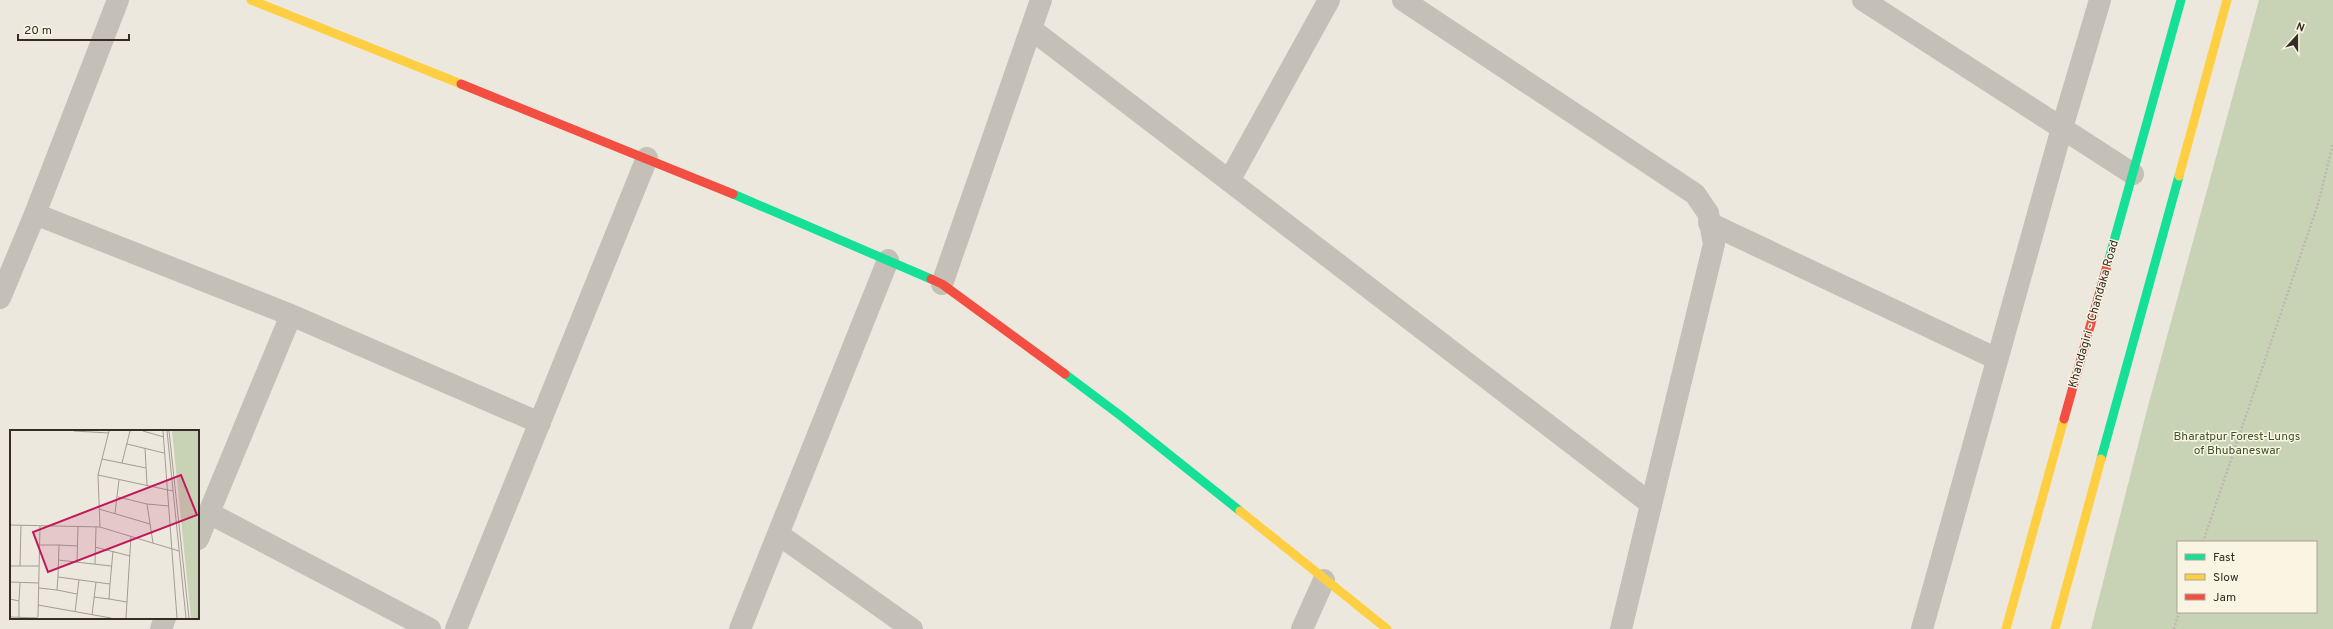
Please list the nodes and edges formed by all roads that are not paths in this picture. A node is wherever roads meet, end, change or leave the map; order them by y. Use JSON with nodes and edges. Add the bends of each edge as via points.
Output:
{"nodes":[{"id":1,"x":118,"y":0,"type":"edge"},
{"id":2,"x":251,"y":0,"type":"edge"},
{"id":3,"x":1041,"y":0,"type":"edge"},
{"id":4,"x":1329,"y":0,"type":"edge"},
{"id":5,"x":1403,"y":0,"type":"edge"},
{"id":6,"x":1863,"y":0,"type":"edge"},
{"id":7,"x":2100,"y":0,"type":"edge"},
{"id":8,"x":2181,"y":0,"type":"edge"},
{"id":9,"x":2227,"y":0,"type":"edge"},
{"id":10,"x":1031,"y":29,"type":"junction"},
{"id":11,"x":2062,"y":128,"type":"junction"},
{"id":12,"x":647,"y":158,"type":"junction"},
{"id":13,"x":2133,"y":174,"type":"junction"},
{"id":14,"x":1229,"y":181,"type":"junction"},
{"id":15,"x":35,"y":214,"type":"junction"},
{"id":16,"x":1709,"y":223,"type":"junction"},
{"id":17,"x":888,"y":260,"type":"junction"},
{"id":18,"x":942,"y":284,"type":"junction"},
{"id":19,"x":0,"y":298,"type":"edge"},
{"id":20,"x":291,"y":315,"type":"junction"},
{"id":21,"x":1997,"y":359,"type":"junction"},
{"id":22,"x":540,"y":423,"type":"junction"},
{"id":23,"x":1651,"y":504,"type":"junction"},
{"id":24,"x":208,"y":514,"type":"junction"},
{"id":25,"x":778,"y":534,"type":"junction"},
{"id":26,"x":199,"y":536,"type":"edge"},
{"id":27,"x":1324,"y":580,"type":"junction"},
{"id":28,"x":165,"y":619,"type":"edge"},
{"id":29,"x":161,"y":629,"type":"edge"},
{"id":30,"x":430,"y":629,"type":"edge"},
{"id":31,"x":456,"y":629,"type":"edge"},
{"id":32,"x":740,"y":629,"type":"edge"},
{"id":33,"x":912,"y":629,"type":"edge"},
{"id":34,"x":1302,"y":629,"type":"edge"},
{"id":35,"x":1387,"y":629,"type":"edge"},
{"id":36,"x":1621,"y":629,"type":"edge"},
{"id":37,"x":1922,"y":629,"type":"edge"},
{"id":38,"x":2006,"y":629,"type":"edge"},
{"id":39,"x":2055,"y":629,"type":"edge"}],
"edges":[{"from":1,"to":15,"type":"street"},
{"from":2,"to":12,"type":"street"},
{"from":3,"to":10,"type":"street"},
{"from":4,"to":14,"type":"street"},
{"from":5,"to":16,"type":"street","via":[[1694,194],[1708,213]]},
{"from":6,"to":11,"type":"street"},
{"from":7,"to":11,"type":"street"},
{"from":8,"to":13,"type":"street","name":"Khandagiri - Chandaka Road"},
{"from":9,"to":39,"type":"street"},
{"from":10,"to":14,"type":"street"},
{"from":10,"to":18,"type":"street"},
{"from":11,"to":13,"type":"street"},
{"from":11,"to":21,"type":"street"},
{"from":12,"to":17,"type":"street"},
{"from":12,"to":22,"type":"street"},
{"from":13,"to":38,"type":"street","name":"Khandagiri - Chandaka Road"},
{"from":14,"to":23,"type":"street"},
{"from":15,"to":19,"type":"street"},
{"from":15,"to":20,"type":"street"},
{"from":16,"to":21,"type":"street"},
{"from":16,"to":23,"type":"street","via":[[1714,244]]},
{"from":17,"to":18,"type":"street"},
{"from":17,"to":25,"type":"street"},
{"from":18,"to":27,"type":"street","via":[[1121,416]]},
{"from":20,"to":22,"type":"street"},
{"from":20,"to":24,"type":"street"},
{"from":21,"to":37,"type":"street"},
{"from":22,"to":31,"type":"street"},
{"from":23,"to":36,"type":"street"},
{"from":24,"to":26,"type":"street"},
{"from":24,"to":30,"type":"street"},
{"from":25,"to":32,"type":"street"},
{"from":25,"to":33,"type":"street"},
{"from":27,"to":34,"type":"street"},
{"from":27,"to":35,"type":"street"},
{"from":28,"to":29,"type":"street"}]}
